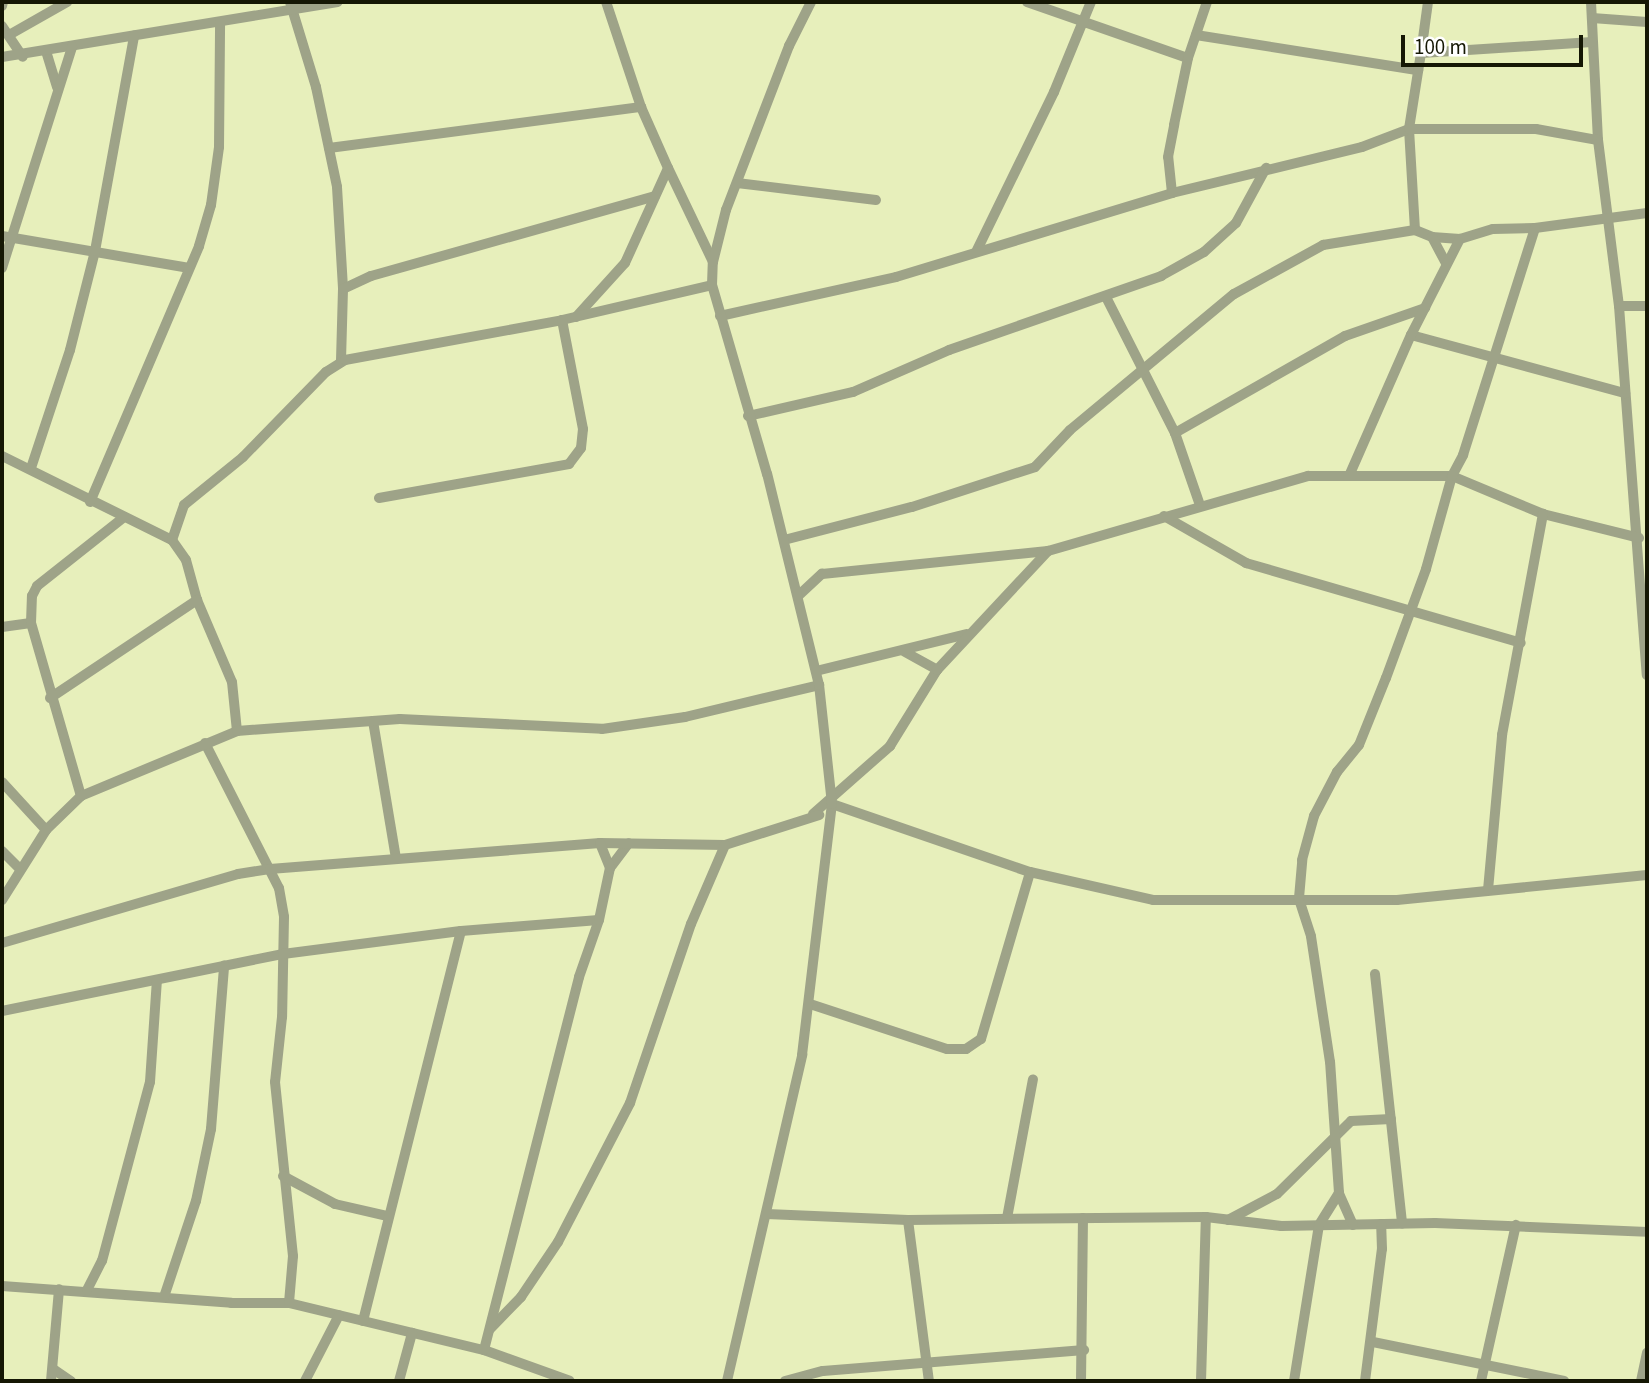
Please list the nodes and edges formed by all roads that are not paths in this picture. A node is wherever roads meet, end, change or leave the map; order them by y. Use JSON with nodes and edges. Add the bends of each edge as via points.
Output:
{"nodes":[{"id":1,"x":67,"y":2,"type":"edge"},
{"id":2,"x":338,"y":2,"type":"edge"},
{"id":3,"x":606,"y":2,"type":"edge"},
{"id":4,"x":811,"y":2,"type":"edge"},
{"id":5,"x":1027,"y":2,"type":"edge"},
{"id":6,"x":1091,"y":2,"type":"edge"},
{"id":7,"x":1207,"y":2,"type":"edge"},
{"id":8,"x":1428,"y":2,"type":"edge"},
{"id":9,"x":1591,"y":2,"type":"edge"},
{"id":10,"x":293,"y":7,"type":"edge"},
{"id":11,"x":1592,"y":18,"type":"junction"},
{"id":12,"x":1083,"y":19,"type":"junction"},
{"id":13,"x":220,"y":22,"type":"junction"},
{"id":14,"x":1647,"y":22,"type":"edge"},
{"id":15,"x":5,"y":31,"type":"edge"},
{"id":16,"x":1196,"y":35,"type":"junction"},
{"id":17,"x":134,"y":36,"type":"junction"},
{"id":18,"x":1592,"y":42,"type":"junction"},
{"id":19,"x":72,"y":47,"type":"junction"},
{"id":20,"x":46,"y":51,"type":"junction"},
{"id":21,"x":1421,"y":52,"type":"junction"},
{"id":22,"x":2,"y":57,"type":"edge"},
{"id":23,"x":23,"y":57,"type":"junction"},
{"id":24,"x":1188,"y":58,"type":"junction"},
{"id":25,"x":1419,"y":70,"type":"junction"},
{"id":26,"x":57,"y":87,"type":"junction"},
{"id":27,"x":641,"y":107,"type":"junction"},
{"id":28,"x":1409,"y":129,"type":"junction"},
{"id":29,"x":1598,"y":140,"type":"junction"},
{"id":30,"x":328,"y":148,"type":"junction"},
{"id":31,"x":668,"y":168,"type":"junction"},
{"id":32,"x":1266,"y":168,"type":"junction"},
{"id":33,"x":737,"y":183,"type":"junction"},
{"id":34,"x":1172,"y":192,"type":"junction"},
{"id":35,"x":655,"y":196,"type":"junction"},
{"id":36,"x":876,"y":200,"type":"dead end"},
{"id":37,"x":1647,"y":213,"type":"edge"},
{"id":38,"x":1607,"y":218,"type":"junction"},
{"id":39,"x":1535,"y":228,"type":"junction"},
{"id":40,"x":1415,"y":230,"type":"junction"},
{"id":41,"x":7,"y":237,"type":"edge"},
{"id":42,"x":1432,"y":237,"type":"junction"},
{"id":43,"x":1460,"y":239,"type":"junction"},
{"id":44,"x":977,"y":250,"type":"junction"},
{"id":45,"x":95,"y":251,"type":"junction"},
{"id":46,"x":713,"y":262,"type":"junction"},
{"id":47,"x":1446,"y":263,"type":"junction"},
{"id":48,"x":2,"y":268,"type":"edge"},
{"id":49,"x":189,"y":268,"type":"junction"},
{"id":50,"x":712,"y":285,"type":"junction"},
{"id":51,"x":344,"y":289,"type":"junction"},
{"id":52,"x":1106,"y":297,"type":"junction"},
{"id":53,"x":1619,"y":306,"type":"junction"},
{"id":54,"x":1647,"y":306,"type":"edge"},
{"id":55,"x":1425,"y":308,"type":"junction"},
{"id":56,"x":720,"y":316,"type":"junction"},
{"id":57,"x":576,"y":317,"type":"junction"},
{"id":58,"x":562,"y":320,"type":"junction"},
{"id":59,"x":1411,"y":335,"type":"junction"},
{"id":60,"x":1492,"y":360,"type":"junction"},
{"id":61,"x":341,"y":362,"type":"junction"},
{"id":62,"x":1142,"y":369,"type":"junction"},
{"id":63,"x":1625,"y":393,"type":"junction"},
{"id":64,"x":748,"y":416,"type":"junction"},
{"id":65,"x":1175,"y":433,"type":"junction"},
{"id":66,"x":2,"y":456,"type":"edge"},
{"id":67,"x":31,"y":468,"type":"junction"},
{"id":68,"x":1349,"y":476,"type":"junction"},
{"id":69,"x":1452,"y":476,"type":"junction"},
{"id":70,"x":379,"y":498,"type":"dead end"},
{"id":71,"x":90,"y":502,"type":"junction"},
{"id":72,"x":1200,"y":505,"type":"junction"},
{"id":73,"x":1543,"y":514,"type":"junction"},
{"id":74,"x":1164,"y":516,"type":"junction"},
{"id":75,"x":124,"y":517,"type":"junction"},
{"id":76,"x":1639,"y":538,"type":"junction"},
{"id":77,"x":784,"y":540,"type":"junction"},
{"id":78,"x":172,"y":541,"type":"junction"},
{"id":79,"x":1048,"y":551,"type":"junction"},
{"id":80,"x":822,"y":573,"type":"junction"},
{"id":81,"x":794,"y":578,"type":"junction"},
{"id":82,"x":799,"y":596,"type":"junction"},
{"id":83,"x":197,"y":600,"type":"junction"},
{"id":84,"x":1409,"y":608,"type":"junction"},
{"id":85,"x":31,"y":623,"type":"junction"},
{"id":86,"x":2,"y":627,"type":"edge"},
{"id":87,"x":967,"y":634,"type":"junction"},
{"id":88,"x":1521,"y":643,"type":"junction"},
{"id":89,"x":1646,"y":651,"type":"edge"},
{"id":90,"x":905,"y":652,"type":"junction"},
{"id":91,"x":937,"y":670,"type":"junction"},
{"id":92,"x":816,"y":671,"type":"junction"},
{"id":93,"x":1647,"y":675,"type":"edge"},
{"id":94,"x":819,"y":685,"type":"junction"},
{"id":95,"x":50,"y":698,"type":"junction"},
{"id":96,"x":373,"y":721,"type":"junction"},
{"id":97,"x":237,"y":731,"type":"junction"},
{"id":98,"x":205,"y":743,"type":"junction"},
{"id":99,"x":2,"y":782,"type":"edge"},
{"id":100,"x":80,"y":796,"type":"junction"},
{"id":101,"x":831,"y":800,"type":"junction"},
{"id":102,"x":813,"y":814,"type":"junction"},
{"id":103,"x":831,"y":816,"type":"junction"},
{"id":104,"x":46,"y":830,"type":"junction"},
{"id":105,"x":629,"y":843,"type":"junction"},
{"id":106,"x":600,"y":844,"type":"junction"},
{"id":107,"x":725,"y":845,"type":"junction"},
{"id":108,"x":2,"y":851,"type":"edge"},
{"id":109,"x":396,"y":858,"type":"junction"},
{"id":110,"x":19,"y":867,"type":"junction"},
{"id":111,"x":610,"y":868,"type":"junction"},
{"id":112,"x":270,"y":869,"type":"junction"},
{"id":113,"x":1030,"y":872,"type":"junction"},
{"id":114,"x":1647,"y":875,"type":"edge"},
{"id":115,"x":1488,"y":890,"type":"junction"},
{"id":116,"x":1299,"y":898,"type":"junction"},
{"id":117,"x":2,"y":900,"type":"edge"},
{"id":118,"x":599,"y":920,"type":"junction"},
{"id":119,"x":461,"y":931,"type":"junction"},
{"id":120,"x":2,"y":943,"type":"edge"},
{"id":121,"x":283,"y":954,"type":"junction"},
{"id":122,"x":224,"y":966,"type":"junction"},
{"id":123,"x":1375,"y":974,"type":"dead end"},
{"id":124,"x":157,"y":980,"type":"junction"},
{"id":125,"x":810,"y":1004,"type":"junction"},
{"id":126,"x":2,"y":1011,"type":"edge"},
{"id":127,"x":1033,"y":1079,"type":"dead end"},
{"id":128,"x":1391,"y":1119,"type":"junction"},
{"id":129,"x":1336,"y":1135,"type":"junction"},
{"id":130,"x":283,"y":1176,"type":"junction"},
{"id":131,"x":1339,"y":1193,"type":"junction"},
{"id":132,"x":767,"y":1214,"type":"junction"},
{"id":133,"x":387,"y":1216,"type":"junction"},
{"id":134,"x":1206,"y":1217,"type":"junction"},
{"id":135,"x":1007,"y":1218,"type":"junction"},
{"id":136,"x":1083,"y":1218,"type":"junction"},
{"id":137,"x":908,"y":1220,"type":"junction"},
{"id":138,"x":1228,"y":1220,"type":"junction"},
{"id":139,"x":1381,"y":1224,"type":"junction"},
{"id":140,"x":1402,"y":1224,"type":"junction"},
{"id":141,"x":1319,"y":1225,"type":"junction"},
{"id":142,"x":1353,"y":1225,"type":"junction"},
{"id":143,"x":1516,"y":1225,"type":"junction"},
{"id":144,"x":1647,"y":1232,"type":"edge"},
{"id":145,"x":2,"y":1286,"type":"edge"},
{"id":146,"x":59,"y":1289,"type":"junction"},
{"id":147,"x":87,"y":1290,"type":"junction"},
{"id":148,"x":164,"y":1297,"type":"junction"},
{"id":149,"x":289,"y":1303,"type":"junction"},
{"id":150,"x":340,"y":1315,"type":"junction"},
{"id":151,"x":363,"y":1321,"type":"junction"},
{"id":152,"x":490,"y":1329,"type":"junction"},
{"id":153,"x":412,"y":1333,"type":"junction"},
{"id":154,"x":1373,"y":1342,"type":"junction"},
{"id":155,"x":484,"y":1350,"type":"junction"},
{"id":156,"x":1084,"y":1350,"type":"junction"},
{"id":157,"x":1647,"y":1353,"type":"edge"},
{"id":158,"x":927,"y":1363,"type":"junction"},
{"id":159,"x":1485,"y":1366,"type":"junction"},
{"id":160,"x":53,"y":1369,"type":"junction"},
{"id":161,"x":51,"y":1381,"type":"edge"},
{"id":162,"x":71,"y":1381,"type":"edge"},
{"id":163,"x":305,"y":1381,"type":"edge"},
{"id":164,"x":399,"y":1381,"type":"edge"},
{"id":165,"x":570,"y":1381,"type":"edge"},
{"id":166,"x":727,"y":1381,"type":"edge"},
{"id":167,"x":785,"y":1381,"type":"edge"},
{"id":168,"x":929,"y":1381,"type":"edge"},
{"id":169,"x":1081,"y":1381,"type":"edge"},
{"id":170,"x":1201,"y":1381,"type":"edge"},
{"id":171,"x":1294,"y":1381,"type":"edge"},
{"id":172,"x":1365,"y":1381,"type":"edge"},
{"id":173,"x":1481,"y":1381,"type":"edge"},
{"id":174,"x":1563,"y":1381,"type":"edge"},
{"id":175,"x":1642,"y":1381,"type":"edge"}],
"edges":[{"from":1,"to":15,"type":"street"},
{"from":2,"to":10,"type":"street"},
{"from":3,"to":27,"type":"street"},
{"from":4,"to":33,"type":"street"},
{"from":5,"to":12,"type":"street"},
{"from":6,"to":12,"type":"street"},
{"from":7,"to":16,"type":"street"},
{"from":8,"to":21,"type":"street"},
{"from":9,"to":11,"type":"street"},
{"from":10,"to":13,"type":"street"},
{"from":10,"to":30,"type":"street"},
{"from":11,"to":14,"type":"street"},
{"from":11,"to":18,"type":"street"},
{"from":12,"to":24,"type":"street"},
{"from":12,"to":44,"type":"street","via":[[1054,92]]},
{"from":13,"to":17,"type":"street"},
{"from":13,"to":49,"type":"street","via":[[219,147],[211,205]]},
{"from":15,"to":23,"type":"street"},
{"from":16,"to":24,"type":"street"},
{"from":16,"to":25,"type":"street"},
{"from":17,"to":19,"type":"street"},
{"from":17,"to":45,"type":"street"},
{"from":18,"to":21,"type":"street"},
{"from":18,"to":29,"type":"street"},
{"from":19,"to":20,"type":"street"},
{"from":19,"to":26,"type":"street"},
{"from":20,"to":23,"type":"street"},
{"from":20,"to":26,"type":"street"},
{"from":21,"to":25,"type":"street"},
{"from":22,"to":23,"type":"street"},
{"from":24,"to":34,"type":"street","via":[[1168,157]]},
{"from":25,"to":28,"type":"street"},
{"from":26,"to":41,"type":"street"},
{"from":27,"to":30,"type":"street"},
{"from":27,"to":31,"type":"street"},
{"from":28,"to":29,"type":"street","via":[[1536,130]]},
{"from":28,"to":32,"type":"street","via":[[1362,146]]},
{"from":28,"to":40,"type":"street"},
{"from":29,"to":38,"type":"street"},
{"from":30,"to":51,"type":"street","via":[[337,187]]},
{"from":31,"to":35,"type":"street"},
{"from":31,"to":46,"type":"street"},
{"from":32,"to":34,"type":"street"},
{"from":32,"to":52,"type":"street","via":[[1236,223],[1204,252],[1161,276]]},
{"from":33,"to":36,"type":"street"},
{"from":33,"to":46,"type":"street"},
{"from":34,"to":44,"type":"street","via":[[1073,226]]},
{"from":35,"to":51,"type":"street","via":[[371,276]]},
{"from":35,"to":57,"type":"street","via":[[625,263]]},
{"from":37,"to":38,"type":"street"},
{"from":38,"to":39,"type":"street"},
{"from":38,"to":53,"type":"street"},
{"from":39,"to":43,"type":"street","via":[[1493,229]]},
{"from":39,"to":60,"type":"street"},
{"from":40,"to":42,"type":"street"},
{"from":40,"to":62,"type":"street","via":[[1323,245],[1234,294]]},
{"from":41,"to":45,"type":"street"},
{"from":41,"to":48,"type":"street"},
{"from":42,"to":43,"type":"street"},
{"from":42,"to":47,"type":"street"},
{"from":43,"to":47,"type":"street"},
{"from":44,"to":56,"type":"street","via":[[896,277]]},
{"from":45,"to":49,"type":"street"},
{"from":45,"to":67,"type":"street","via":[[70,350]]},
{"from":46,"to":50,"type":"street"},
{"from":47,"to":55,"type":"street"},
{"from":49,"to":71,"type":"street"},
{"from":50,"to":56,"type":"street"},
{"from":50,"to":57,"type":"street"},
{"from":51,"to":61,"type":"street"},
{"from":52,"to":62,"type":"street"},
{"from":52,"to":64,"type":"street","via":[[949,350],[853,392]]},
{"from":53,"to":54,"type":"street"},
{"from":53,"to":63,"type":"street"},
{"from":55,"to":59,"type":"street"},
{"from":55,"to":65,"type":"street","via":[[1345,336]]},
{"from":56,"to":64,"type":"street"},
{"from":57,"to":58,"type":"street"},
{"from":58,"to":61,"type":"street"},
{"from":58,"to":70,"type":"street","via":[[583,429],[581,448],[569,464]]},
{"from":59,"to":60,"type":"street"},
{"from":59,"to":68,"type":"street"},
{"from":60,"to":63,"type":"street"},
{"from":60,"to":69,"type":"street","via":[[1463,455]]},
{"from":61,"to":78,"type":"street","via":[[243,457],[184,505]]},
{"from":62,"to":65,"type":"street"},
{"from":62,"to":77,"type":"street","via":[[1070,429],[1035,467],[912,507]]},
{"from":63,"to":76,"type":"street"},
{"from":64,"to":77,"type":"street"},
{"from":65,"to":72,"type":"street"},
{"from":66,"to":67,"type":"street"},
{"from":67,"to":71,"type":"street"},
{"from":68,"to":69,"type":"street"},
{"from":68,"to":72,"type":"street","via":[[1308,476]]},
{"from":69,"to":73,"type":"street"},
{"from":69,"to":84,"type":"street","via":[[1430,559]]},
{"from":71,"to":75,"type":"street"},
{"from":72,"to":74,"type":"street"},
{"from":73,"to":76,"type":"street"},
{"from":73,"to":88,"type":"street"},
{"from":74,"to":79,"type":"street"},
{"from":74,"to":84,"type":"street","via":[[1246,563]]},
{"from":75,"to":78,"type":"street"},
{"from":75,"to":85,"type":"street","via":[[37,586]]},
{"from":76,"to":89,"type":"street"},
{"from":77,"to":81,"type":"street"},
{"from":78,"to":83,"type":"street","via":[[186,560]]},
{"from":79,"to":80,"type":"street"},
{"from":79,"to":87,"type":"street"},
{"from":80,"to":81,"type":"street"},
{"from":80,"to":82,"type":"street"},
{"from":81,"to":82,"type":"street"},
{"from":82,"to":92,"type":"street"},
{"from":83,"to":95,"type":"street"},
{"from":83,"to":97,"type":"street","via":[[232,682]]},
{"from":84,"to":88,"type":"street"},
{"from":84,"to":116,"type":"street","via":[[1370,722],[1314,816],[1301,860]]},
{"from":85,"to":86,"type":"street"},
{"from":85,"to":95,"type":"street"},
{"from":87,"to":90,"type":"street"},
{"from":87,"to":91,"type":"street"},
{"from":88,"to":115,"type":"street","via":[[1502,735]]},
{"from":89,"to":93,"type":"street"},
{"from":90,"to":91,"type":"street"},
{"from":90,"to":92,"type":"street"},
{"from":91,"to":101,"type":"street","via":[[890,746]]},
{"from":92,"to":94,"type":"street"},
{"from":94,"to":96,"type":"street","via":[[685,717],[602,729],[463,719]]},
{"from":94,"to":101,"type":"street"},
{"from":95,"to":100,"type":"street"},
{"from":96,"to":97,"type":"street"},
{"from":96,"to":109,"type":"street"},
{"from":97,"to":98,"type":"street"},
{"from":98,"to":100,"type":"street"},
{"from":98,"to":112,"type":"street"},
{"from":99,"to":104,"type":"street"},
{"from":100,"to":104,"type":"street"},
{"from":101,"to":102,"type":"street"},
{"from":101,"to":103,"type":"street"},
{"from":101,"to":113,"type":"street"},
{"from":102,"to":103,"type":"street"},
{"from":102,"to":107,"type":"street"},
{"from":103,"to":125,"type":"street"},
{"from":104,"to":110,"type":"street"},
{"from":105,"to":106,"type":"street"},
{"from":105,"to":107,"type":"street"},
{"from":105,"to":111,"type":"street"},
{"from":106,"to":109,"type":"street"},
{"from":106,"to":111,"type":"street"},
{"from":107,"to":152,"type":"street","via":[[691,924],[630,1103],[558,1241],[521,1297]]},
{"from":108,"to":110,"type":"street"},
{"from":109,"to":112,"type":"street"},
{"from":110,"to":117,"type":"street"},
{"from":111,"to":118,"type":"street"},
{"from":112,"to":120,"type":"street","via":[[238,874]]},
{"from":112,"to":121,"type":"street","via":[[284,917]]},
{"from":113,"to":116,"type":"street","via":[[1153,900]]},
{"from":113,"to":125,"type":"street","via":[[981,1039],[966,1048],[947,1049]]},
{"from":114,"to":115,"type":"street"},
{"from":115,"to":116,"type":"street","via":[[1397,900]]},
{"from":116,"to":129,"type":"street","via":[[1322,1001]]},
{"from":118,"to":119,"type":"street"},
{"from":118,"to":152,"type":"street","via":[[579,977]]},
{"from":119,"to":121,"type":"street"},
{"from":119,"to":133,"type":"street"},
{"from":121,"to":122,"type":"street"},
{"from":121,"to":130,"type":"street","via":[[275,1082]]},
{"from":122,"to":124,"type":"street"},
{"from":122,"to":148,"type":"street","via":[[211,1129],[196,1201]]},
{"from":123,"to":128,"type":"street"},
{"from":124,"to":126,"type":"street"},
{"from":124,"to":147,"type":"street","via":[[150,1083],[102,1261]]},
{"from":125,"to":132,"type":"street"},
{"from":127,"to":135,"type":"street"},
{"from":128,"to":129,"type":"street","via":[[1360,1118]]},
{"from":128,"to":140,"type":"street"},
{"from":129,"to":131,"type":"street"},
{"from":129,"to":138,"type":"street","via":[[1277,1194]]},
{"from":130,"to":133,"type":"street","via":[[335,1204]]},
{"from":130,"to":149,"type":"street","via":[[293,1256]]},
{"from":131,"to":141,"type":"street"},
{"from":131,"to":142,"type":"street"},
{"from":132,"to":137,"type":"street"},
{"from":132,"to":166,"type":"street"},
{"from":133,"to":151,"type":"street"},
{"from":134,"to":136,"type":"street"},
{"from":134,"to":138,"type":"street"},
{"from":134,"to":170,"type":"street"},
{"from":135,"to":136,"type":"street"},
{"from":135,"to":137,"type":"street"},
{"from":136,"to":156,"type":"street"},
{"from":137,"to":158,"type":"street"},
{"from":138,"to":141,"type":"street"},
{"from":139,"to":140,"type":"street"},
{"from":139,"to":142,"type":"street"},
{"from":139,"to":154,"type":"street"},
{"from":140,"to":143,"type":"street"},
{"from":141,"to":142,"type":"street"},
{"from":141,"to":171,"type":"street"},
{"from":143,"to":144,"type":"street"},
{"from":143,"to":159,"type":"street"},
{"from":145,"to":146,"type":"street"},
{"from":146,"to":147,"type":"street"},
{"from":146,"to":160,"type":"street"},
{"from":147,"to":148,"type":"street"},
{"from":148,"to":149,"type":"street"},
{"from":149,"to":150,"type":"street"},
{"from":150,"to":151,"type":"street"},
{"from":150,"to":163,"type":"street"},
{"from":151,"to":153,"type":"street"},
{"from":152,"to":155,"type":"street"},
{"from":153,"to":155,"type":"street"},
{"from":153,"to":164,"type":"street"},
{"from":154,"to":159,"type":"street"},
{"from":154,"to":172,"type":"street"},
{"from":155,"to":165,"type":"street"},
{"from":156,"to":158,"type":"street"},
{"from":156,"to":169,"type":"street"},
{"from":157,"to":175,"type":"street"},
{"from":158,"to":167,"type":"street","via":[[823,1371]]},
{"from":158,"to":168,"type":"street"},
{"from":159,"to":173,"type":"street"},
{"from":159,"to":174,"type":"street"},
{"from":160,"to":161,"type":"street"},
{"from":160,"to":162,"type":"street"}]}
